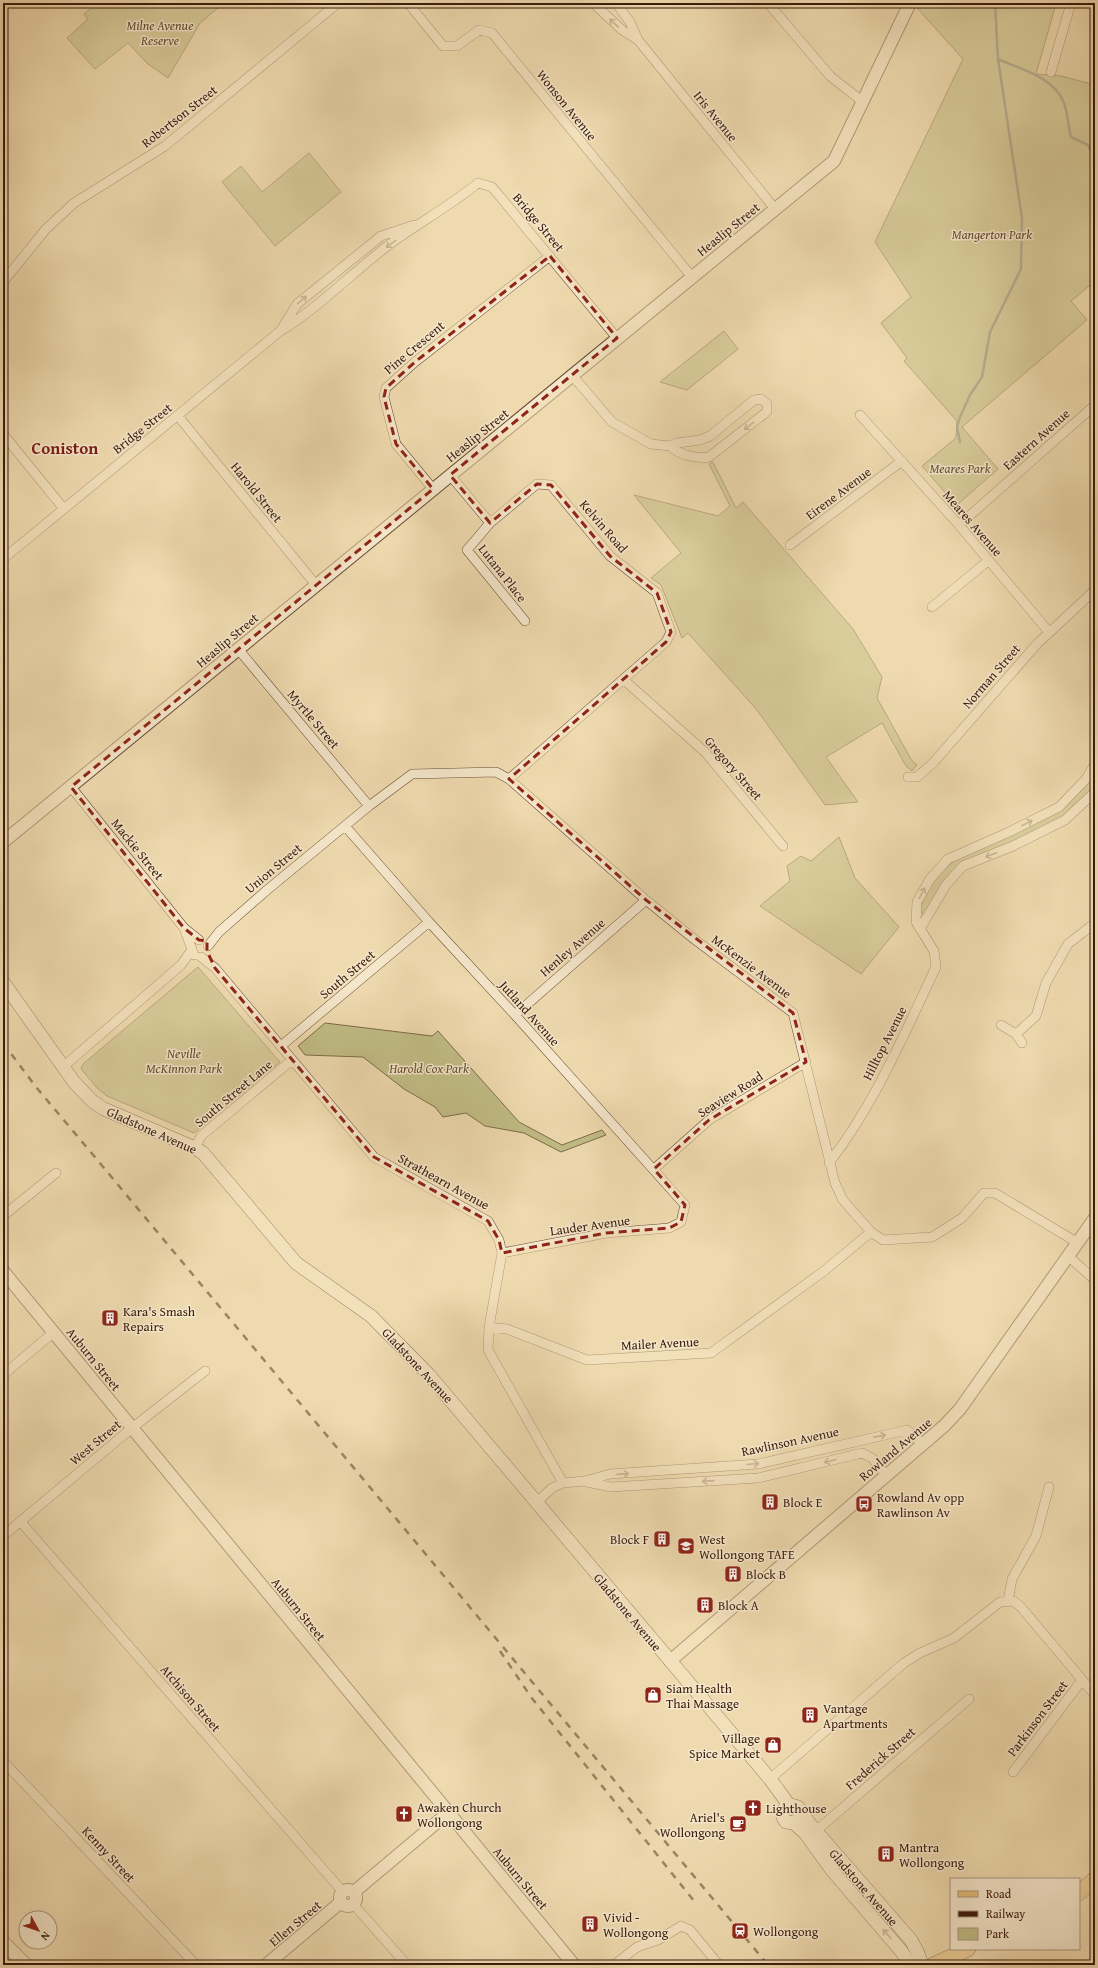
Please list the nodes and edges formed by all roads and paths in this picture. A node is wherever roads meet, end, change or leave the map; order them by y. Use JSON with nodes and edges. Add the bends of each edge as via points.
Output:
{"nodes":[{"id":1,"x":338,"y":3,"type":"edge"},
{"id":2,"x":408,"y":3,"type":"edge"},
{"id":3,"x":593,"y":3,"type":"edge"},
{"id":4,"x":616,"y":3,"type":"edge"},
{"id":5,"x":768,"y":3,"type":"edge"},
{"id":6,"x":910,"y":3,"type":"edge"},
{"id":7,"x":1071,"y":3,"type":"edge"},
{"id":8,"x":638,"y":40,"type":"junction"},
{"id":9,"x":1051,"y":72,"type":"dead end"},
{"id":10,"x":864,"y":102,"type":"junction"},
{"id":11,"x":775,"y":209,"type":"junction"},
{"id":12,"x":423,"y":222,"type":"junction"},
{"id":13,"x":550,"y":256,"type":"junction"},
{"id":14,"x":692,"y":277,"type":"junction"},
{"id":15,"x":3,"y":282,"type":"edge"},
{"id":16,"x":279,"y":332,"type":"junction"},
{"id":17,"x":617,"y":338,"type":"junction"},
{"id":18,"x":572,"y":375,"type":"junction"},
{"id":19,"x":1095,"y":405,"type":"edge"},
{"id":20,"x":860,"y":415,"type":"dead end"},
{"id":21,"x":178,"y":416,"type":"junction"},
{"id":22,"x":3,"y":434,"type":"edge"},
{"id":23,"x":670,"y":446,"type":"junction"},
{"id":24,"x":902,"y":461,"type":"junction"},
{"id":25,"x":450,"y":475,"type":"junction"},
{"id":26,"x":433,"y":489,"type":"junction"},
{"id":27,"x":64,"y":509,"type":"junction"},
{"id":28,"x":490,"y":523,"type":"junction"},
{"id":29,"x":959,"y":525,"type":"junction"},
{"id":30,"x":790,"y":545,"type":"dead end"},
{"id":31,"x":3,"y":559,"type":"edge"},
{"id":32,"x":988,"y":561,"type":"junction"},
{"id":33,"x":316,"y":585,"type":"junction"},
{"id":34,"x":1095,"y":590,"type":"edge"},
{"id":35,"x":932,"y":607,"type":"dead end"},
{"id":36,"x":525,"y":621,"type":"dead end"},
{"id":37,"x":1049,"y":632,"type":"junction"},
{"id":38,"x":238,"y":648,"type":"junction"},
{"id":39,"x":624,"y":680,"type":"junction"},
{"id":40,"x":1095,"y":764,"type":"edge"},
{"id":41,"x":908,"y":776,"type":"dead end"},
{"id":42,"x":509,"y":779,"type":"junction"},
{"id":43,"x":71,"y":787,"type":"junction"},
{"id":44,"x":1095,"y":792,"type":"edge"},
{"id":45,"x":369,"y":806,"type":"junction"},
{"id":46,"x":345,"y":826,"type":"junction"},
{"id":47,"x":3,"y":842,"type":"edge"},
{"id":48,"x":783,"y":846,"type":"dead end"},
{"id":49,"x":646,"y":900,"type":"junction"},
{"id":50,"x":429,"y":922,"type":"junction"},
{"id":51,"x":1095,"y":923,"type":"edge"},
{"id":52,"x":920,"y":929,"type":"junction"},
{"id":53,"x":200,"y":948,"type":"junction"},
{"id":54,"x":3,"y":982,"type":"edge"},
{"id":55,"x":515,"y":1015,"type":"junction"},
{"id":56,"x":1001,"y":1025,"type":"dead end"},
{"id":57,"x":1016,"y":1034,"type":"junction"},
{"id":58,"x":1022,"y":1042,"type":"dead end"},
{"id":59,"x":281,"y":1046,"type":"junction"},
{"id":60,"x":292,"y":1060,"type":"junction"},
{"id":61,"x":806,"y":1062,"type":"junction"},
{"id":62,"x":63,"y":1067,"type":"junction"},
{"id":63,"x":195,"y":1148,"type":"junction"},
{"id":64,"x":829,"y":1163,"type":"junction"},
{"id":65,"x":654,"y":1169,"type":"junction"},
{"id":66,"x":56,"y":1173,"type":"dead end"},
{"id":67,"x":3,"y":1216,"type":"edge"},
{"id":68,"x":1095,"y":1218,"type":"edge"},
{"id":69,"x":681,"y":1222,"type":"joint"},
{"id":70,"x":870,"y":1232,"type":"junction"},
{"id":71,"x":1078,"y":1243,"type":"junction"},
{"id":72,"x":502,"y":1253,"type":"junction"},
{"id":73,"x":1068,"y":1256,"type":"junction"},
{"id":74,"x":3,"y":1271,"type":"edge"},
{"id":75,"x":1095,"y":1280,"type":"edge"},
{"id":76,"x":489,"y":1327,"type":"junction"},
{"id":77,"x":54,"y":1332,"type":"junction"},
{"id":78,"x":205,"y":1371,"type":"dead end"},
{"id":79,"x":3,"y":1375,"type":"edge"},
{"id":80,"x":132,"y":1428,"type":"junction"},
{"id":81,"x":923,"y":1444,"type":"junction"},
{"id":82,"x":886,"y":1476,"type":"junction"},
{"id":83,"x":586,"y":1481,"type":"junction"},
{"id":84,"x":563,"y":1483,"type":"junction"},
{"id":85,"x":1049,"y":1487,"type":"dead end"},
{"id":86,"x":537,"y":1502,"type":"junction"},
{"id":87,"x":20,"y":1521,"type":"junction"},
{"id":88,"x":3,"y":1536,"type":"edge"},
{"id":89,"x":1008,"y":1600,"type":"junction"},
{"id":90,"x":670,"y":1661,"type":"junction"},
{"id":91,"x":1082,"y":1680,"type":"junction"},
{"id":92,"x":1095,"y":1695,"type":"edge"},
{"id":93,"x":969,"y":1699,"type":"dead end"},
{"id":94,"x":3,"y":1761,"type":"edge"},
{"id":95,"x":1013,"y":1772,"type":"dead end"},
{"id":96,"x":770,"y":1779,"type":"junction"},
{"id":97,"x":788,"y":1805,"type":"junction"},
{"id":98,"x":800,"y":1811,"type":"junction"},
{"id":99,"x":448,"y":1813,"type":"junction"},
{"id":100,"x":794,"y":1823,"type":"junction"},
{"id":101,"x":811,"y":1833,"type":"junction"},
{"id":102,"x":1095,"y":1878,"type":"edge"},
{"id":103,"x":1080,"y":1892,"type":"edge"},
{"id":104,"x":348,"y":1898,"type":"junction"},
{"id":105,"x":3,"y":1942,"type":"edge"},
{"id":106,"x":966,"y":1950,"type":"edge"},
{"id":107,"x":26,"y":1965,"type":"edge"},
{"id":108,"x":196,"y":1965,"type":"edge"},
{"id":109,"x":266,"y":1965,"type":"edge"},
{"id":110,"x":407,"y":1965,"type":"edge"},
{"id":111,"x":574,"y":1965,"type":"edge"},
{"id":112,"x":614,"y":1965,"type":"edge"},
{"id":113,"x":718,"y":1965,"type":"edge"},
{"id":114,"x":910,"y":1965,"type":"edge"},
{"id":115,"x":922,"y":1965,"type":"edge"},
{"id":116,"x":933,"y":1965,"type":"edge"}],
"edges":[{"from":1,"to":15,"type":"street","name":"Robertson Street","via":[[165,146],[74,203],[46,229]]},
{"from":2,"to":14,"type":"street","name":"Wonson Avenue","via":[[443,46],[457,46],[479,30],[492,33]]},
{"from":8,"to":3,"type":"street","name":"Iris Avenue","one_way":true,"via":[[622,30]]},
{"from":4,"to":8,"type":"street","name":"Iris Avenue","via":[[630,22]]},
{"from":5,"to":10,"type":"street","via":[[830,76]]},
{"from":6,"to":10,"type":"street","name":"Heaslip Street"},
{"from":7,"to":9,"type":"street"},
{"from":8,"to":11,"type":"street","name":"Iris Avenue"},
{"from":10,"to":11,"type":"street","name":"Heaslip Street","via":[[834,161]]},
{"from":11,"to":14,"type":"street","name":"Heaslip Street"},
{"from":12,"to":13,"type":"street","name":"Bridge Street","via":[[453,204],[478,183],[492,187]]},
{"from":12,"to":16,"type":"street","name":"Bridge Street","one_way":true},
{"from":16,"to":12,"type":"street","name":"Bridge Street","one_way":true,"via":[[297,304],[381,236]]},
{"from":13,"to":17,"type":"street","name":"Bridge Street"},
{"from":13,"to":26,"type":"street","name":"Pine Crescent","via":[[415,362],[386,388],[384,397],[396,444]]},
{"from":14,"to":17,"type":"street","name":"Heaslip Street"},
{"from":16,"to":21,"type":"street","name":"Bridge Street"},
{"from":17,"to":18,"type":"street","name":"Heaslip Street"},
{"from":18,"to":23,"type":"street","via":[[612,422],[651,444]]},
{"from":18,"to":25,"type":"street","name":"Heaslip Street"},
{"from":19,"to":29,"type":"street","name":"Eastern Avenue"},
{"from":20,"to":24,"type":"street","name":"Meares Avenue"},
{"from":21,"to":27,"type":"street","name":"Bridge Street"},
{"from":21,"to":33,"type":"street","name":"Harold Street"},
{"from":22,"to":27,"type":"street"},
{"from":23,"to":23,"type":"street","one_way":true,"via":[[710,436],[754,400],[761,399],[767,404],[767,411],[764,414],[709,457],[676,452]]},
{"from":24,"to":29,"type":"street","name":"Meares Avenue"},
{"from":24,"to":30,"type":"street","name":"Eirene Avenue"},
{"from":25,"to":26,"type":"street","name":"Heaslip Street"},
{"from":25,"to":28,"type":"street"},
{"from":26,"to":33,"type":"street","name":"Heaslip Street"},
{"from":27,"to":31,"type":"street","name":"Bridge Street"},
{"from":28,"to":36,"type":"street","name":"Lutana Place","via":[[468,550]]},
{"from":28,"to":39,"type":"street","name":"Kelvin Road","via":[[537,484],[552,485],[610,556],[656,593],[671,632],[666,642]]},
{"from":29,"to":32,"type":"street","name":"Meares Avenue"},
{"from":32,"to":35,"type":"street"},
{"from":32,"to":37,"type":"street","name":"Meares Avenue"},
{"from":33,"to":38,"type":"street","name":"Heaslip Street"},
{"from":34,"to":37,"type":"street","name":"Norman Street"},
{"from":37,"to":41,"type":"street","name":"Norman Street","via":[[933,762],[918,777]]},
{"from":38,"to":43,"type":"street","name":"Heaslip Street"},
{"from":38,"to":45,"type":"street","name":"Myrtle Street"},
{"from":39,"to":42,"type":"street","name":"Kelvin Road"},
{"from":39,"to":48,"type":"street","name":"Gregory Street","via":[[706,753]]},
{"from":52,"to":40,"type":"street","name":"Hilltop Avenue","one_way":true,"via":[[916,922],[917,902],[930,879],[948,859],[1059,806],[1086,779]]},
{"from":42,"to":45,"type":"street","name":"McKenzie Avenue","via":[[496,772],[412,774]]},
{"from":42,"to":49,"type":"street","name":"McKenzie Avenue"},
{"from":43,"to":47,"type":"street","name":"Heaslip Street"},
{"from":43,"to":53,"type":"street","name":"Mackie Street"},
{"from":44,"to":52,"type":"street","one_way":true,"via":[[1065,820],[1013,846],[962,866],[946,885]]},
{"from":45,"to":46,"type":"street","name":"McKenzie Avenue"},
{"from":46,"to":50,"type":"street","name":"Jutland Avenue"},
{"from":46,"to":53,"type":"street","name":"Union Street"},
{"from":49,"to":55,"type":"street","name":"Henley Avenue"},
{"from":49,"to":61,"type":"street","name":"McKenzie Avenue","via":[[793,1013]]},
{"from":50,"to":55,"type":"street","name":"Jutland Avenue"},
{"from":50,"to":59,"type":"street","name":"South Street"},
{"from":51,"to":57,"type":"street","via":[[1068,944],[1046,983],[1036,1016]]},
{"from":52,"to":64,"type":"street","name":"Hilltop Avenue","via":[[934,951],[936,967],[886,1072],[839,1151]]},
{"from":53,"to":59,"type":"street","name":"Strathearn Avenue"},
{"from":53,"to":62,"type":"street","name":"Union Street"},
{"from":54,"to":62,"type":"main road","name":"Gladstone Avenue"},
{"from":55,"to":65,"type":"street","name":"Jutland Avenue"},
{"from":56,"to":57,"type":"street"},
{"from":57,"to":58,"type":"street"},
{"from":59,"to":60,"type":"street","name":"Strathearn Avenue"},
{"from":60,"to":63,"type":"street","name":"South Street Lane","via":[[201,1136]]},
{"from":60,"to":72,"type":"street","name":"Strathearn Avenue","via":[[374,1157],[488,1221],[499,1240]]},
{"from":61,"to":64,"type":"street","name":"McKenzie Avenue"},
{"from":61,"to":65,"type":"street","name":"Seaview Road","via":[[709,1120]]},
{"from":62,"to":63,"type":"main road","name":"Gladstone Avenue","via":[[86,1096],[97,1105]]},
{"from":63,"to":86,"type":"main road","name":"Gladstone Avenue","via":[[207,1157],[296,1263],[371,1316],[430,1376]]},
{"from":64,"to":70,"type":"street","name":"McKenzie Avenue","via":[[843,1200]]},
{"from":65,"to":69,"type":"street","name":"Jutland Avenue","via":[[684,1205]]},
{"from":66,"to":67,"type":"street"},
{"from":68,"to":71,"type":"street","name":"Rowland Avenue"},
{"from":69,"to":72,"type":"street","name":"Lauder Avenue","via":[[669,1228],[606,1233]]},
{"from":70,"to":71,"type":"street","name":"McKenzie Avenue","via":[[883,1240],[932,1237],[962,1218],[984,1193],[995,1192]]},
{"from":70,"to":76,"type":"street","name":"Mailer Avenue","via":[[824,1271],[711,1353],[587,1360],[507,1329]]},
{"from":71,"to":73,"type":"street","name":"Rowland Avenue"},
{"from":72,"to":76,"type":"street","name":"Strathearn Avenue"},
{"from":73,"to":75,"type":"street"},
{"from":73,"to":81,"type":"street","name":"Rowland Avenue","via":[[960,1408]]},
{"from":74,"to":77,"type":"street","name":"Auburn Street"},
{"from":76,"to":84,"type":"street","name":"Strathearn Avenue","via":[[488,1350]]},
{"from":77,"to":79,"type":"street"},
{"from":77,"to":80,"type":"street","name":"Auburn Street"},
{"from":78,"to":80,"type":"street","name":"West Street"},
{"from":80,"to":87,"type":"street","name":"West Street"},
{"from":80,"to":99,"type":"street","name":"Auburn Street"},
{"from":81,"to":82,"type":"street","name":"Rowland Avenue"},
{"from":83,"to":81,"type":"street","name":"Rawlinson Avenue","one_way":true,"via":[[610,1474],[758,1464],[908,1430]]},
{"from":82,"to":83,"type":"street","name":"Rawlinson Avenue","one_way":true,"via":[[872,1458],[862,1453],[758,1478],[611,1487]]},
{"from":82,"to":90,"type":"street","name":"Rowland Avenue"},
{"from":83,"to":84,"type":"street","name":"Rawlinson Avenue"},
{"from":84,"to":86,"type":"street","name":"Rawlinson Avenue","via":[[552,1488]]},
{"from":85,"to":89,"type":"street","via":[[1036,1536],[1012,1579]]},
{"from":86,"to":90,"type":"main road","name":"Gladstone Avenue"},
{"from":87,"to":88,"type":"street","name":"West Street"},
{"from":87,"to":104,"type":"street","name":"Atchison Street"},
{"from":89,"to":91,"type":"street","via":[[1020,1606]]},
{"from":89,"to":96,"type":"street","via":[[1000,1602],[954,1638],[904,1663]]},
{"from":90,"to":96,"type":"main road","name":"Gladstone Avenue"},
{"from":91,"to":92,"type":"street"},
{"from":91,"to":95,"type":"street","name":"Parkinson Street"},
{"from":93,"to":101,"type":"street","name":"Frederick Street"},
{"from":94,"to":108,"type":"street","name":"Kenny Street"},
{"from":96,"to":97,"type":"main road","name":"Gladstone Avenue"},
{"from":97,"to":98,"type":"main road","via":[[796,1806]]},
{"from":97,"to":100,"type":"main road","via":[[782,1817],[786,1822]]},
{"from":98,"to":100,"type":"main road","via":[[799,1820]]},
{"from":98,"to":101,"type":"main road","name":"Gladstone Avenue"},
{"from":99,"to":104,"type":"street","name":"Ellen Street"},
{"from":99,"to":111,"type":"street","name":"Auburn Street"},
{"from":100,"to":101,"type":"main road","name":"Gladstone Avenue"},
{"from":114,"to":101,"type":"main road","name":"Gladstone Avenue","one_way":true,"via":[[902,1952],[825,1861]]},
{"from":101,"to":115,"type":"main road","name":"Gladstone Avenue","via":[[911,1940]]},
{"from":102,"to":103,"type":"main road"},
{"from":104,"to":109,"type":"street","name":"Ellen Street"},
{"from":104,"to":110,"type":"street","name":"Atchison Street"},
{"from":105,"to":107,"type":"main road"},
{"from":106,"to":116,"type":"main road"},
{"from":112,"to":113,"type":"street","via":[[637,1947],[662,1938],[678,1927],[686,1927],[692,1932]]}]}
